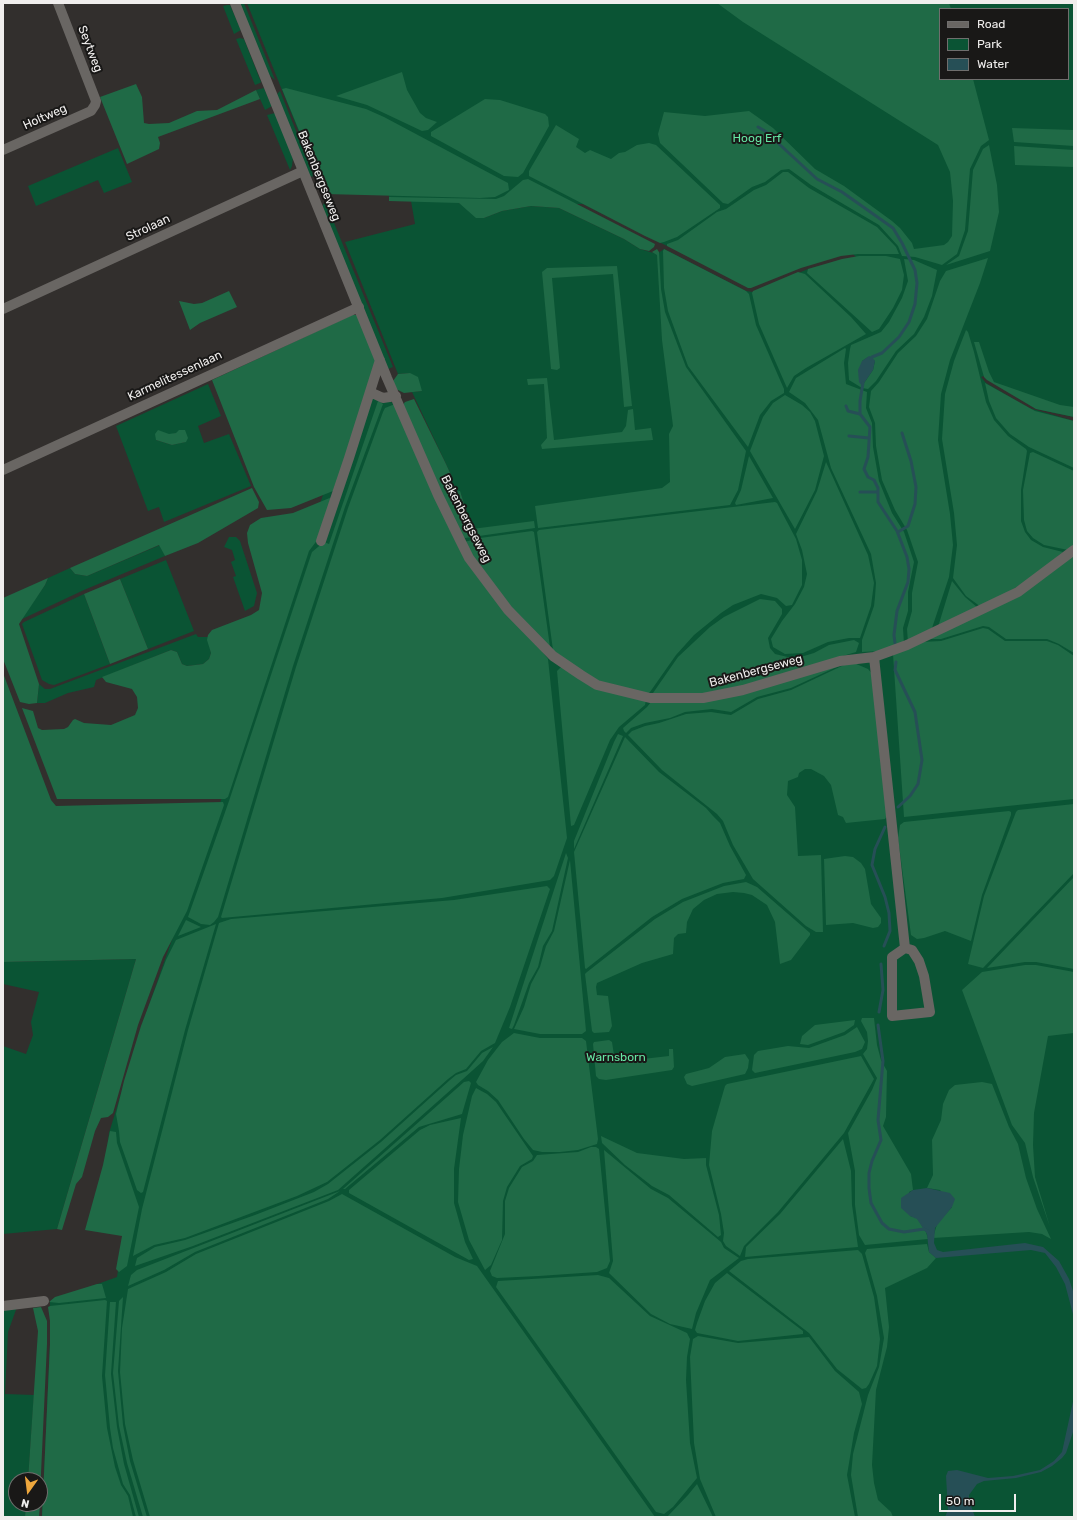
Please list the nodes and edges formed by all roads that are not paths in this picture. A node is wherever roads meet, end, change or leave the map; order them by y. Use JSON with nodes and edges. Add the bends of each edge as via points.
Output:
{"nodes":[{"id":1,"x":58,"y":3,"type":"edge"},
{"id":2,"x":235,"y":3,"type":"edge"},
{"id":3,"x":95,"y":105,"type":"joint"},
{"id":4,"x":3,"y":150,"type":"edge"},
{"id":5,"x":303,"y":171,"type":"junction"},
{"id":6,"x":359,"y":307,"type":"junction"},
{"id":7,"x":3,"y":309,"type":"edge"},
{"id":8,"x":380,"y":360,"type":"junction"},
{"id":9,"x":370,"y":392,"type":"junction"},
{"id":10,"x":396,"y":396,"type":"junction"},
{"id":11,"x":3,"y":470,"type":"edge"},
{"id":12,"x":321,"y":541,"type":"dead end"},
{"id":13,"x":1074,"y":550,"type":"edge"},
{"id":14,"x":874,"y":657,"type":"junction"},
{"id":15,"x":905,"y":948,"type":"junction"},
{"id":16,"x":44,"y":1301,"type":"dead end"},
{"id":17,"x":3,"y":1306,"type":"edge"}],
"edges":[{"from":1,"to":3,"type":"street","name":"Seytweg","via":[[96,101]]},
{"from":2,"to":5,"type":"street","name":"Bakenbergseweg"},
{"from":3,"to":4,"type":"street","name":"Holtweg","via":[[91,111]]},
{"from":5,"to":6,"type":"street","name":"Bakenbergseweg"},
{"from":5,"to":7,"type":"street","name":"Strolaan"},
{"from":6,"to":8,"type":"street","name":"Bakenbergseweg"},
{"from":6,"to":11,"type":"street","name":"Karmelitessenlaan"},
{"from":8,"to":9,"type":"street"},
{"from":8,"to":10,"type":"street","name":"Bakenbergseweg"},
{"from":9,"to":10,"type":"street","via":[[383,398]]},
{"from":9,"to":12,"type":"street"},
{"from":10,"to":14,"type":"street","name":"Bakenbergseweg","via":[[438,495],[469,558],[508,610],[553,656],[597,685],[650,698],[703,698],[743,690],[840,661]]},
{"from":13,"to":14,"type":"street","name":"Bakenbergseweg","via":[[1018,592],[997,604],[907,646]]},
{"from":14,"to":15,"type":"street"},
{"from":15,"to":15,"type":"street","via":[[892,957],[892,1016],[930,1012],[924,976],[912,950]]},
{"from":16,"to":17,"type":"street"}]}
